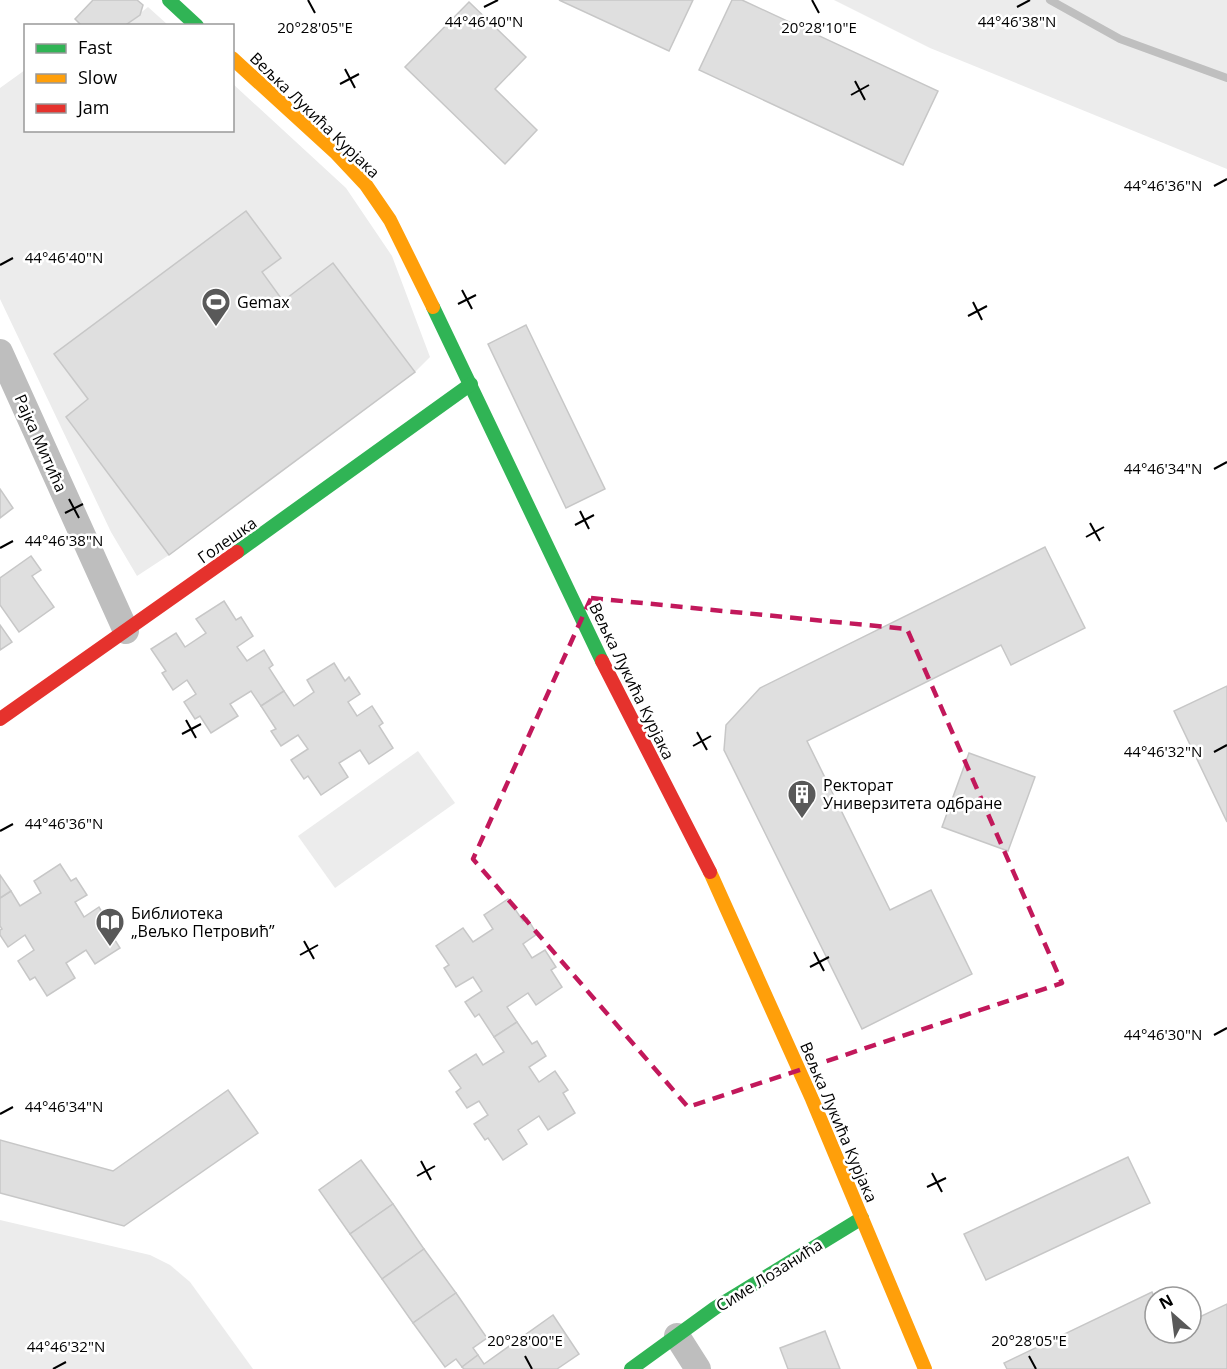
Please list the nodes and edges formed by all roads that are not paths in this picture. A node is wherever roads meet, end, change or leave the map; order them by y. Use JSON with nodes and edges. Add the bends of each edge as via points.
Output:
{"nodes":[{"id":1,"x":169,"y":0,"type":"edge"},
{"id":2,"x":195,"y":24,"type":"edge"},
{"id":3,"x":234,"y":60,"type":"edge"},
{"id":4,"x":0,"y":352,"type":"edge"},
{"id":5,"x":471,"y":384,"type":"junction"},
{"id":6,"x":126,"y":631,"type":"junction"},
{"id":7,"x":0,"y":719,"type":"edge"},
{"id":8,"x":862,"y":1218,"type":"junction"},
{"id":9,"x":677,"y":1336,"type":"junction"},
{"id":10,"x":631,"y":1369,"type":"edge"},
{"id":11,"x":698,"y":1369,"type":"edge"},
{"id":12,"x":925,"y":1369,"type":"edge"}],
"edges":[{"from":1,"to":2,"type":"street"},
{"from":3,"to":5,"type":"street","name":"Вељка Лукића Курјака","via":[[335,152],[378,200]]},
{"from":4,"to":6,"type":"street","name":"Рајка Митића"},
{"from":5,"to":6,"type":"street","name":"Голешка"},
{"from":5,"to":8,"type":"street","name":"Вељка Лукића Курјака","via":[[613,685],[722,897]]},
{"from":6,"to":7,"type":"street","name":"Голешка"},
{"from":8,"to":9,"type":"street","name":"Симе Лозанића","via":[[715,1308]]},
{"from":8,"to":12,"type":"street","name":"Вељка Лукића Курјака"},
{"from":9,"to":10,"type":"street","name":"Симе Лозанића"},
{"from":9,"to":11,"type":"street"}]}
